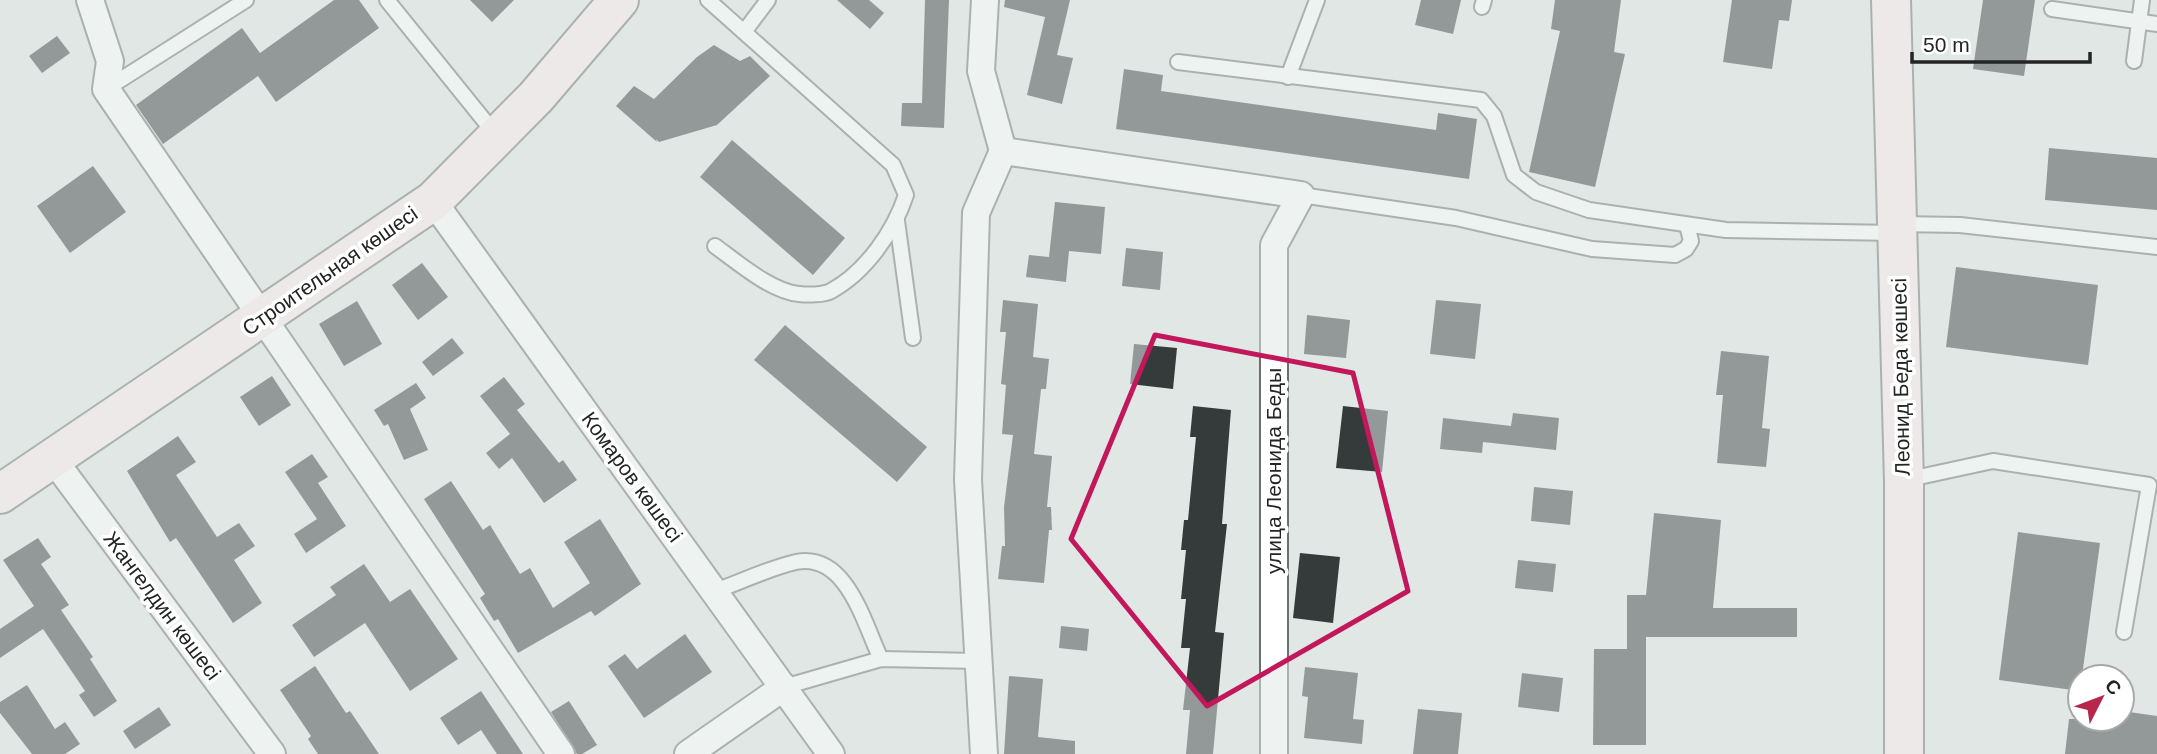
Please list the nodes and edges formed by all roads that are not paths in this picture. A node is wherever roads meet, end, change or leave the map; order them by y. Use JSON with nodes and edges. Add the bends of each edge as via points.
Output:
{"nodes":[{"id":1,"x":90,"y":0,"type":"edge"},
{"id":2,"x":246,"y":0,"type":"edge"},
{"id":3,"x":387,"y":0,"type":"edge"},
{"id":4,"x":619,"y":0,"type":"edge"},
{"id":5,"x":708,"y":0,"type":"edge"},
{"id":6,"x":768,"y":0,"type":"edge"},
{"id":7,"x":985,"y":0,"type":"edge"},
{"id":8,"x":1317,"y":0,"type":"edge"},
{"id":9,"x":1891,"y":0,"type":"edge"},
{"id":10,"x":2142,"y":0,"type":"edge"},
{"id":11,"x":2052,"y":9,"type":"dead end"},
{"id":12,"x":2139,"y":21,"type":"junction"},
{"id":13,"x":2157,"y":24,"type":"edge"},
{"id":14,"x":744,"y":32,"type":"junction"},
{"id":15,"x":2134,"y":61,"type":"dead end"},
{"id":16,"x":1178,"y":62,"type":"dead end"},
{"id":17,"x":1288,"y":77,"type":"junction"},
{"id":18,"x":106,"y":89,"type":"junction"},
{"id":19,"x":497,"y":136,"type":"junction"},
{"id":20,"x":1003,"y":151,"type":"junction"},
{"id":21,"x":1301,"y":195,"type":"junction"},
{"id":22,"x":433,"y":201,"type":"junction"},
{"id":23,"x":897,"y":221,"type":"junction"},
{"id":24,"x":1688,"y":225,"type":"junction"},
{"id":25,"x":1897,"y":228,"type":"junction"},
{"id":26,"x":715,"y":246,"type":"dead end"},
{"id":27,"x":2157,"y":247,"type":"edge"},
{"id":28,"x":262,"y":319,"type":"junction"},
{"id":29,"x":913,"y":338,"type":"dead end"},
{"id":30,"x":53,"y":459,"type":"junction"},
{"id":31,"x":1903,"y":481,"type":"junction"},
{"id":32,"x":0,"y":494,"type":"edge"},
{"id":33,"x":715,"y":591,"type":"junction"},
{"id":34,"x":2124,"y":632,"type":"dead end"},
{"id":35,"x":881,"y":659,"type":"junction"},
{"id":36,"x":977,"y":661,"type":"junction"},
{"id":37,"x":784,"y":687,"type":"junction"},
{"id":38,"x":272,"y":754,"type":"edge"},
{"id":39,"x":561,"y":754,"type":"edge"},
{"id":40,"x":688,"y":754,"type":"edge"},
{"id":41,"x":831,"y":754,"type":"edge"},
{"id":42,"x":984,"y":754,"type":"edge"},
{"id":43,"x":1274,"y":754,"type":"edge"},
{"id":44,"x":1904,"y":754,"type":"edge"}],
"edges":[{"from":1,"to":18,"type":"street","via":[[110,61]]},
{"from":2,"to":18,"type":"lane"},
{"from":3,"to":19,"type":"lane"},
{"from":4,"to":19,"type":"street","name":"Строительная көшесі"},
{"from":5,"to":14,"type":"lane"},
{"from":6,"to":14,"type":"lane"},
{"from":7,"to":20,"type":"street","via":[[981,71]]},
{"from":8,"to":17,"type":"lane"},
{"from":9,"to":25,"type":"street","name":"Леонид Беда көшесі"},
{"from":10,"to":12,"type":"lane"},
{"from":11,"to":12,"type":"lane"},
{"from":12,"to":13,"type":"lane"},
{"from":12,"to":15,"type":"lane"},
{"from":14,"to":23,"type":"lane","via":[[893,165],[906,195]]},
{"from":16,"to":17,"type":"lane"},
{"from":17,"to":24,"type":"lane","via":[[1481,100],[1494,116],[1514,175],[1536,192],[1589,210]]},
{"from":18,"to":28,"type":"street"},
{"from":19,"to":22,"type":"street","name":"Строительная көшесі"},
{"from":20,"to":21,"type":"street"},
{"from":20,"to":36,"type":"street","via":[[976,213],[968,480]]},
{"from":21,"to":24,"type":"lane","via":[[1456,218],[1592,249],[1643,254],[1675,255],[1686,249],[1691,241]]},
{"from":21,"to":43,"type":"street","name":"улица Леонида Беды","via":[[1274,245]]},
{"from":22,"to":28,"type":"street","name":"Строительная көшесі"},
{"from":22,"to":33,"type":"street","name":"Комаров көшесі"},
{"from":23,"to":26,"type":"lane","via":[[867,261],[830,293],[797,295],[760,278]]},
{"from":23,"to":29,"type":"lane"},
{"from":24,"to":25,"type":"lane","via":[[1726,230]]},
{"from":25,"to":27,"type":"lane","via":[[1960,225]]},
{"from":25,"to":31,"type":"street","name":"Леонид Беда көшесі"},
{"from":28,"to":30,"type":"street","name":"Строительная көшесі"},
{"from":28,"to":39,"type":"street"},
{"from":30,"to":32,"type":"street","name":"Строительная көшесі"},
{"from":30,"to":38,"type":"street","name":"Жангелдин көшесі"},
{"from":31,"to":34,"type":"lane","via":[[1993,461],[2149,485]]},
{"from":31,"to":44,"type":"street","name":"Леонид Беда көшесі"},
{"from":33,"to":35,"type":"lane","via":[[797,562],[828,566],[845,583]]},
{"from":33,"to":37,"type":"street","name":"Комаров көшесі"},
{"from":35,"to":36,"type":"lane"},
{"from":35,"to":37,"type":"lane"},
{"from":36,"to":42,"type":"street"},
{"from":37,"to":40,"type":"street"},
{"from":37,"to":41,"type":"street","name":"Комаров көшесі"}]}
